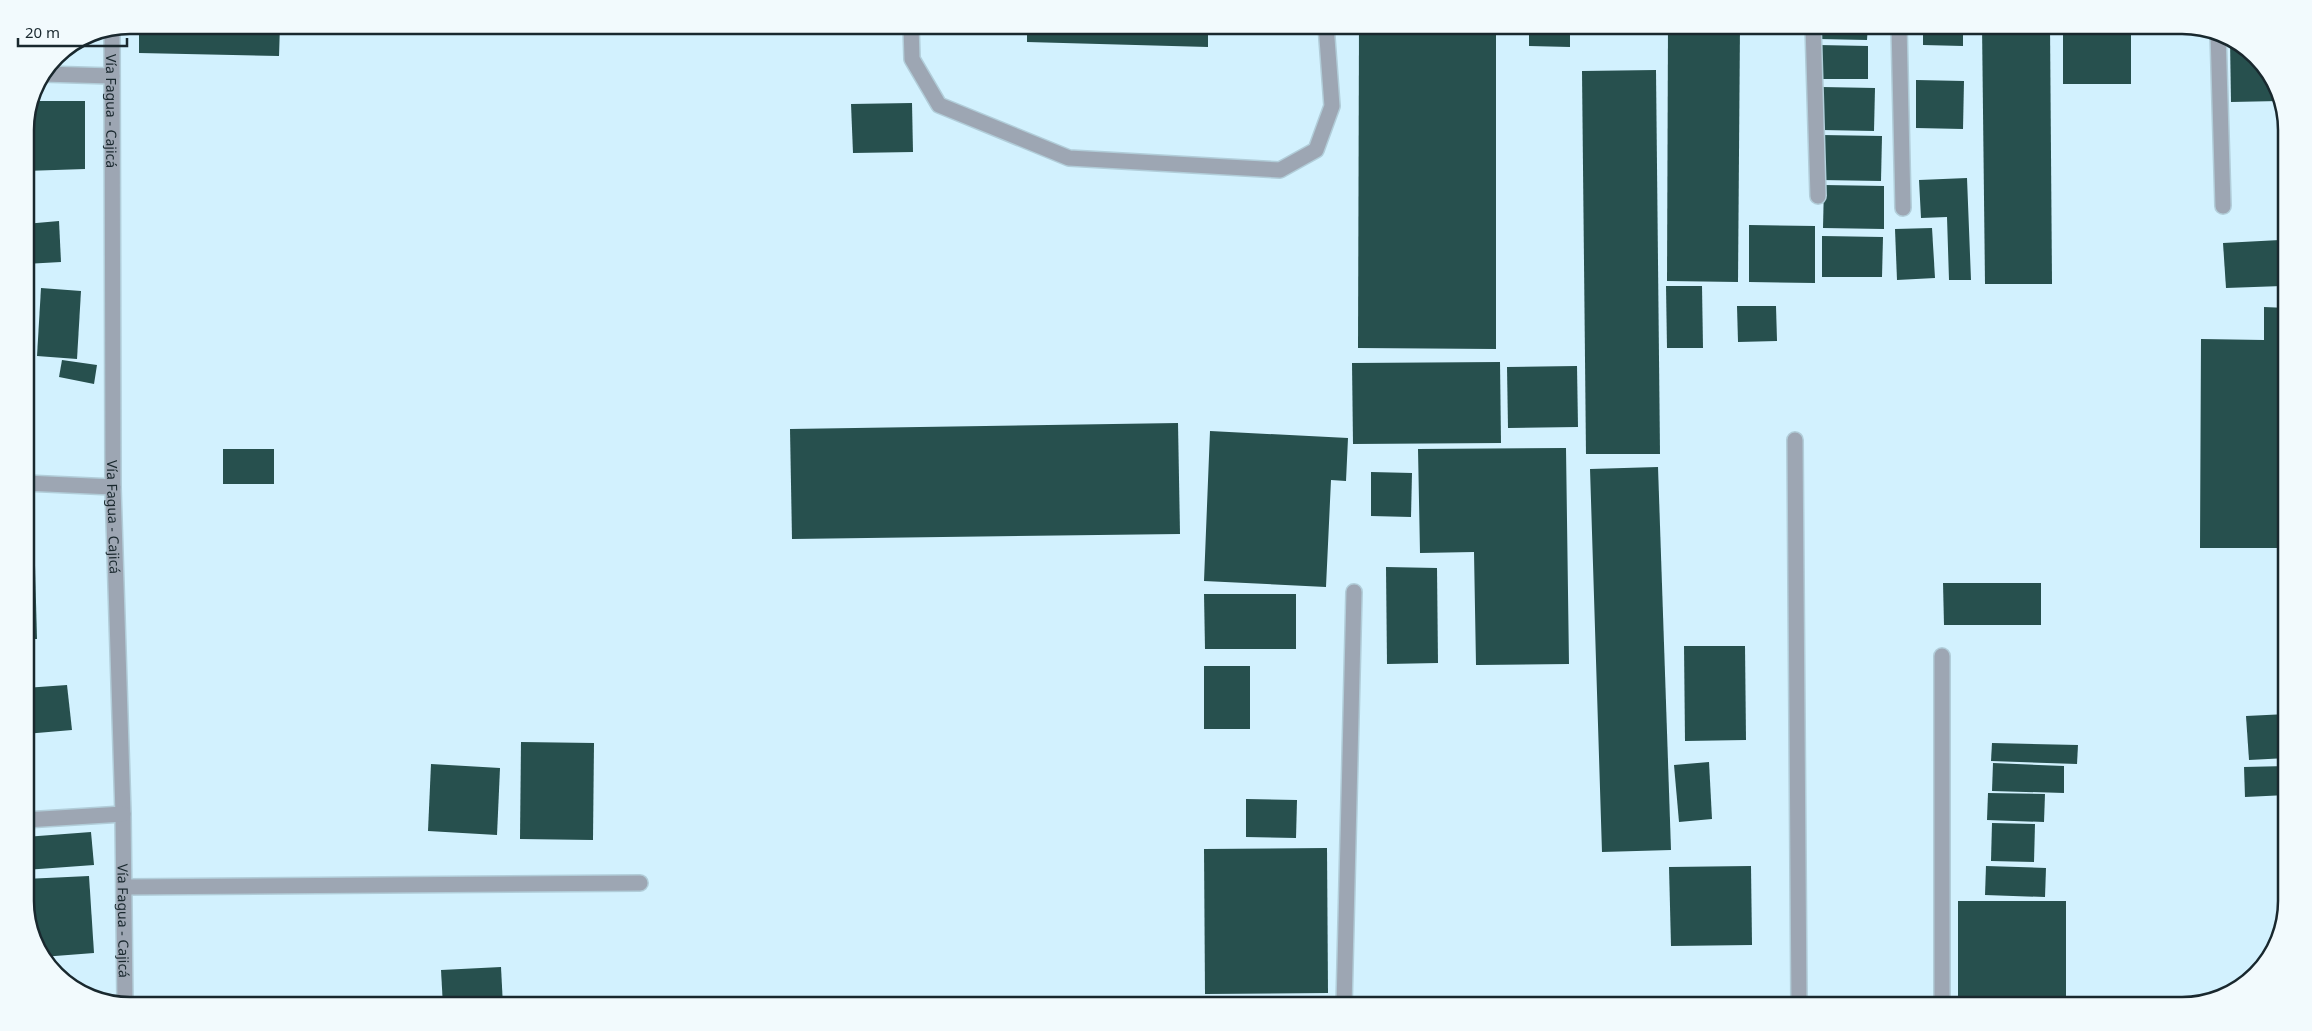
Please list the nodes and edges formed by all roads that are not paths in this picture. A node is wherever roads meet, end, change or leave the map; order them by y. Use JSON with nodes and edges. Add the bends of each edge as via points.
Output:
{"nodes":[{"id":1,"x":911,"y":34,"type":"edge"},
{"id":2,"x":1327,"y":34,"type":"edge"},
{"id":3,"x":1813,"y":34,"type":"edge"},
{"id":4,"x":1899,"y":34,"type":"edge"},
{"id":5,"x":112,"y":36,"type":"edge"},
{"id":6,"x":2218,"y":41,"type":"edge"},
{"id":7,"x":52,"y":74,"type":"edge"},
{"id":8,"x":112,"y":76,"type":"junction"},
{"id":9,"x":1818,"y":196,"type":"dead end"},
{"id":10,"x":2223,"y":206,"type":"dead end"},
{"id":11,"x":1903,"y":208,"type":"dead end"},
{"id":12,"x":1795,"y":440,"type":"dead end"},
{"id":13,"x":34,"y":483,"type":"edge"},
{"id":14,"x":113,"y":487,"type":"junction"},
{"id":15,"x":1354,"y":592,"type":"dead end"},
{"id":16,"x":1942,"y":656,"type":"dead end"},
{"id":17,"x":123,"y":814,"type":"junction"},
{"id":18,"x":34,"y":819,"type":"edge"},
{"id":19,"x":640,"y":883,"type":"dead end"},
{"id":20,"x":125,"y":887,"type":"junction"},
{"id":21,"x":125,"y":997,"type":"edge"},
{"id":22,"x":1344,"y":997,"type":"edge"},
{"id":23,"x":1799,"y":997,"type":"edge"},
{"id":24,"x":1942,"y":997,"type":"edge"}],
"edges":[{"from":1,"to":2,"type":"street","via":[[912,60],[939,105],[1069,158],[1280,170],[1316,150],[1332,106]]},
{"from":3,"to":9,"type":"street"},
{"from":4,"to":11,"type":"street"},
{"from":5,"to":8,"type":"street","name":"Vía Fagua - Cajicá"},
{"from":6,"to":10,"type":"street"},
{"from":7,"to":8,"type":"street"},
{"from":8,"to":14,"type":"street","name":"Vía Fagua - Cajicá"},
{"from":12,"to":23,"type":"street"},
{"from":13,"to":14,"type":"street"},
{"from":14,"to":17,"type":"street","name":"Vía Fagua - Cajicá"},
{"from":15,"to":22,"type":"street"},
{"from":16,"to":24,"type":"street"},
{"from":17,"to":18,"type":"street"},
{"from":17,"to":20,"type":"street","name":"Vía Fagua - Cajicá"},
{"from":19,"to":20,"type":"street"},
{"from":20,"to":21,"type":"street","name":"Vía Fagua - Cajicá"}]}
